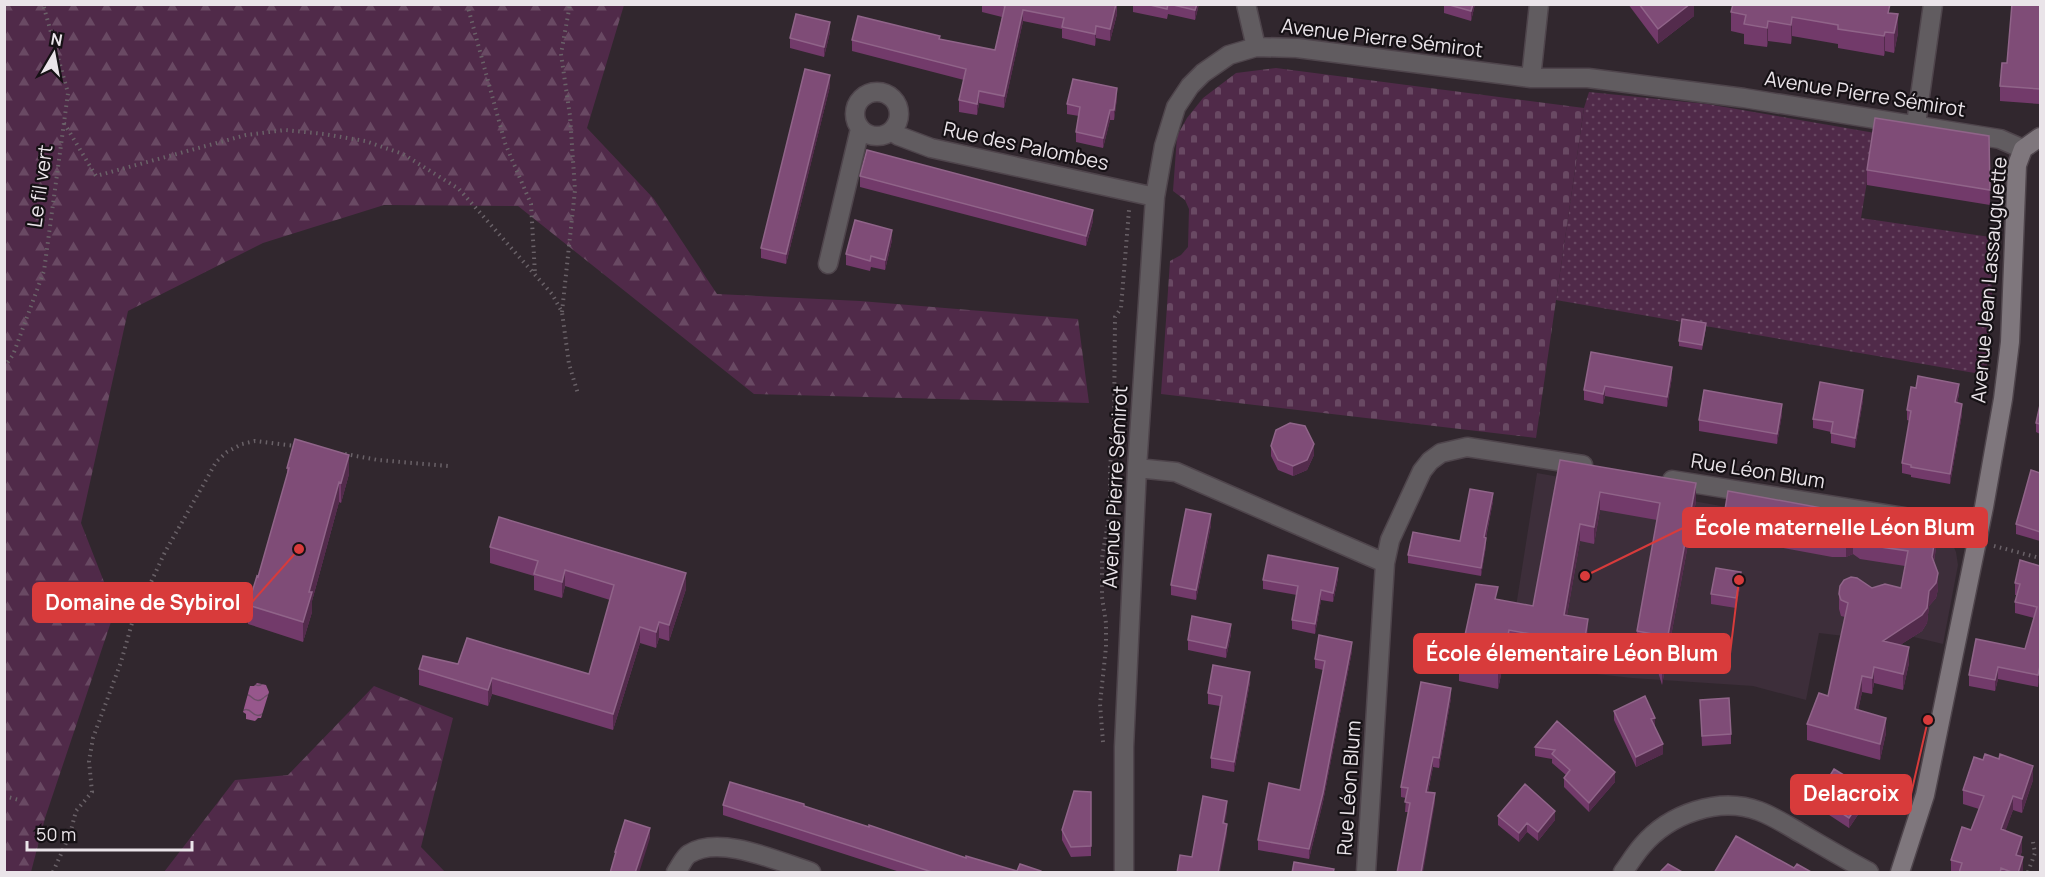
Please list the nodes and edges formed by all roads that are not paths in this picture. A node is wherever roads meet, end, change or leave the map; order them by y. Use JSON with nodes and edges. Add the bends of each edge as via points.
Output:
{"nodes":[{"id":1,"x":1246,"y":4,"type":"edge"},
{"id":2,"x":1539,"y":4,"type":"edge"},
{"id":3,"x":1933,"y":4,"type":"edge"},
{"id":4,"x":1256,"y":47,"type":"junction"},
{"id":5,"x":1531,"y":78,"type":"junction"},
{"id":6,"x":1916,"y":124,"type":"junction"},
{"id":7,"x":860,"y":129,"type":"junction"},
{"id":8,"x":891,"y":131,"type":"junction"},
{"id":9,"x":2040,"y":137,"type":"edge"},
{"id":10,"x":2023,"y":149,"type":"junction"},
{"id":11,"x":1155,"y":197,"type":"junction"},
{"id":12,"x":828,"y":264,"type":"dead end"},
{"id":13,"x":1595,"y":467,"type":"edge"},
{"id":14,"x":1137,"y":468,"type":"junction"},
{"id":15,"x":1653,"y":477,"type":"edge"},
{"id":16,"x":1979,"y":529,"type":"junction"},
{"id":17,"x":1385,"y":563,"type":"junction"},
{"id":18,"x":676,"y":873,"type":"edge"},
{"id":19,"x":811,"y":873,"type":"edge"},
{"id":20,"x":1124,"y":873,"type":"edge"},
{"id":21,"x":1366,"y":873,"type":"edge"},
{"id":22,"x":1623,"y":873,"type":"edge"},
{"id":23,"x":1869,"y":873,"type":"edge"},
{"id":24,"x":1900,"y":873,"type":"edge"}],
"edges":[{"from":1,"to":4,"type":"street"},
{"from":2,"to":5,"type":"street"},
{"from":3,"to":6,"type":"street"},
{"from":4,"to":5,"type":"street","name":"Avenue Pierre Sémirot","via":[[1297,48]]},
{"from":4,"to":11,"type":"street","name":"Avenue Pierre Sémirot","via":[[1229,55],[1190,86],[1169,127]]},
{"from":5,"to":6,"type":"street","name":"Avenue Pierre Sémirot","via":[[1588,78]]},
{"from":6,"to":10,"type":"street","name":"Avenue Pierre Sémirot","via":[[2000,139]]},
{"from":7,"to":8,"type":"street","via":[[880,136]]},
{"from":7,"to":8,"type":"street","via":[[855,117],[857,104],[870,93],[880,92],[897,106],[897,122]]},
{"from":7,"to":12,"type":"street"},
{"from":8,"to":11,"type":"street","name":"Rue des Palombes","via":[[931,148]]},
{"from":9,"to":10,"type":"street"},
{"from":10,"to":16,"type":"street","name":"Avenue Jean Lassauguette","via":[[2017,165],[2010,342]]},
{"from":11,"to":14,"type":"street","name":"Avenue Pierre Sémirot"},
{"from":13,"to":17,"type":"street","name":"Rue Léon Blum","via":[[1467,447],[1441,453],[1422,471],[1390,540]]},
{"from":14,"to":17,"type":"street","via":[[1176,472]]},
{"from":14,"to":20,"type":"street","name":"Avenue Pierre Sémirot","via":[[1124,747]]},
{"from":15,"to":16,"type":"street","name":"Rue Léon Blum"},
{"from":16,"to":24,"type":"street","name":"Avenue Jean Lassauguette","via":[[1925,795]]},
{"from":17,"to":21,"type":"street","name":"Rue Léon Blum"},
{"from":18,"to":19,"type":"street","via":[[688,854],[713,845]]},
{"from":22,"to":23,"type":"street","via":[[1642,846],[1685,814],[1711,807],[1736,807],[1778,820]]}]}
